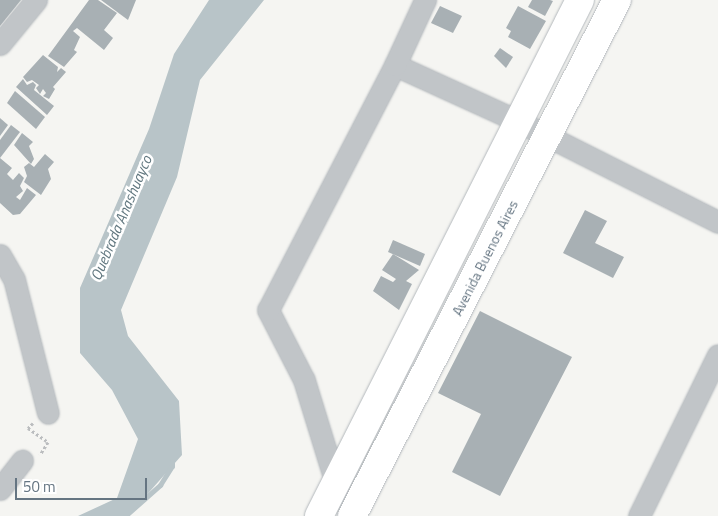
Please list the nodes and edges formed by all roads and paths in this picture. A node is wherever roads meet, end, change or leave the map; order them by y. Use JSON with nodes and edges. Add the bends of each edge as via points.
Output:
{"nodes":[{"id":1,"x":36,"y":0,"type":"edge"},
{"id":2,"x":425,"y":0,"type":"edge"},
{"id":3,"x":580,"y":0,"type":"edge"},
{"id":4,"x":617,"y":0,"type":"edge"},
{"id":5,"x":0,"y":44,"type":"edge"},
{"id":6,"x":395,"y":65,"type":"junction"},
{"id":7,"x":518,"y":121,"type":"junction"},
{"id":8,"x":547,"y":136,"type":"junction"},
{"id":9,"x":718,"y":222,"type":"edge"},
{"id":10,"x":1,"y":259,"type":"edge"},
{"id":11,"x":718,"y":356,"type":"edge"},
{"id":12,"x":43,"y":415,"type":"joint"},
{"id":13,"x":27,"y":455,"type":"joint"},
{"id":14,"x":336,"y":484,"type":"junction"},
{"id":15,"x":0,"y":488,"type":"edge"},
{"id":16,"x":319,"y":516,"type":"edge"},
{"id":17,"x":352,"y":516,"type":"edge"},
{"id":18,"x":638,"y":516,"type":"edge"}],
"edges":[{"from":1,"to":5,"type":"street"},
{"from":2,"to":6,"type":"street"},
{"from":3,"to":7,"type":"street"},
{"from":4,"to":8,"type":"street","name":"Avenida Buenos Aires"},
{"from":6,"to":7,"type":"street"},
{"from":6,"to":14,"type":"street","via":[[268,310],[304,380]]},
{"from":7,"to":8,"type":"street"},
{"from":7,"to":14,"type":"street"},
{"from":8,"to":9,"type":"street"},
{"from":8,"to":17,"type":"street","name":"Avenida Buenos Aires"},
{"from":10,"to":12,"type":"street","via":[[14,279]]},
{"from":11,"to":18,"type":"street"},
{"from":12,"to":13,"type":"path","via":[[28,428],[48,442],[40,455]]},
{"from":13,"to":15,"type":"street"},
{"from":14,"to":16,"type":"street"}]}
